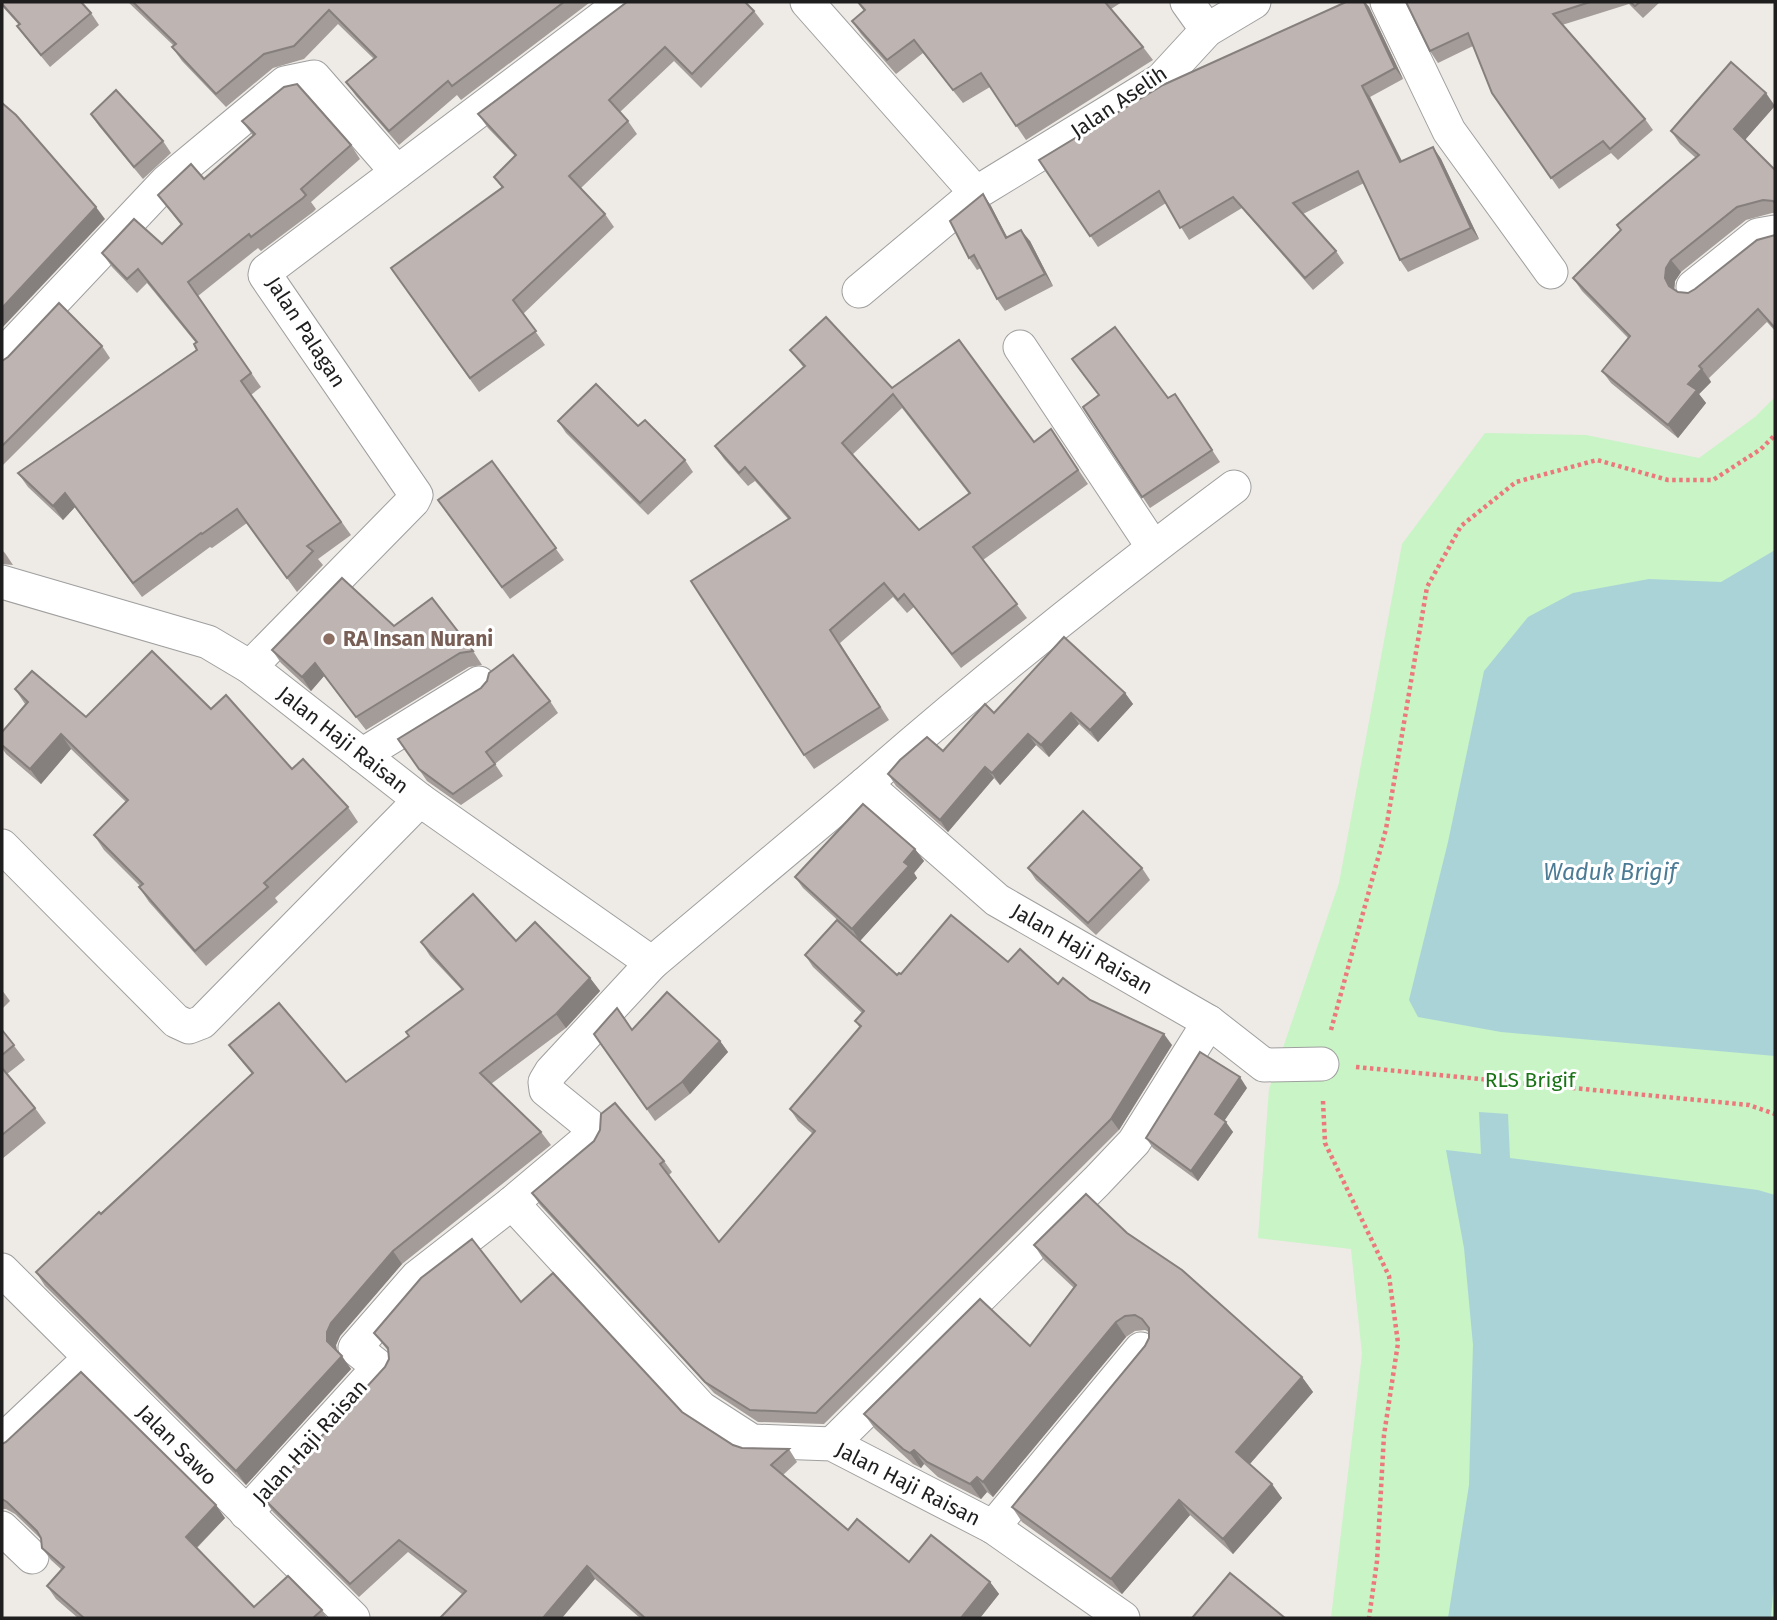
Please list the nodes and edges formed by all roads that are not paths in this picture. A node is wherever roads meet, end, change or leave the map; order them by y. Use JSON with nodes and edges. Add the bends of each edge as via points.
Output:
{"nodes":[{"id":1,"x":623,"y":2,"type":"edge"},
{"id":2,"x":807,"y":2,"type":"edge"},
{"id":3,"x":1187,"y":2,"type":"edge"},
{"id":4,"x":1254,"y":2,"type":"edge"},
{"id":5,"x":1387,"y":2,"type":"edge"},
{"id":6,"x":1207,"y":30,"type":"junction"},
{"id":7,"x":397,"y":172,"type":"junction"},
{"id":8,"x":976,"y":193,"type":"junction"},
{"id":9,"x":1775,"y":232,"type":"edge"},
{"id":10,"x":1551,"y":272,"type":"dead end"},
{"id":11,"x":1693,"y":287,"type":"edge"},
{"id":12,"x":859,"y":290,"type":"dead end"},
{"id":13,"x":1020,"y":346,"type":"dead end"},
{"id":14,"x":2,"y":356,"type":"edge"},
{"id":15,"x":1234,"y":487,"type":"dead end"},
{"id":16,"x":1153,"y":547,"type":"junction"},
{"id":17,"x":2,"y":582,"type":"edge"},
{"id":18,"x":250,"y":667,"type":"junction"},
{"id":19,"x":479,"y":684,"type":"dead end"},
{"id":20,"x":362,"y":755,"type":"junction"},
{"id":21,"x":865,"y":784,"type":"junction"},
{"id":22,"x":420,"y":800,"type":"junction"},
{"id":23,"x":2,"y":846,"type":"edge"},
{"id":24,"x":652,"y":963,"type":"junction"},
{"id":25,"x":1209,"y":1022,"type":"junction"},
{"id":26,"x":1322,"y":1064,"type":"road end"},
{"id":27,"x":512,"y":1203,"type":"junction"},
{"id":28,"x":2,"y":1270,"type":"edge"},
{"id":29,"x":1141,"y":1349,"type":"edge"},
{"id":30,"x":89,"y":1358,"type":"junction"},
{"id":31,"x":2,"y":1441,"type":"edge"},
{"id":32,"x":832,"y":1444,"type":"junction"},
{"id":33,"x":246,"y":1513,"type":"junction"},
{"id":34,"x":993,"y":1527,"type":"junction"},
{"id":35,"x":2,"y":1528,"type":"edge"},
{"id":36,"x":32,"y":1557,"type":"dead end"},
{"id":37,"x":353,"y":1618,"type":"edge"},
{"id":38,"x":1123,"y":1618,"type":"edge"}],
"edges":[{"from":1,"to":7,"type":"street","name":"Jalan Palagan"},
{"from":2,"to":8,"type":"street"},
{"from":3,"to":6,"type":"street"},
{"from":4,"to":6,"type":"street","name":"Jalan Aselih"},
{"from":5,"to":10,"type":"street","via":[[1449,131]]},
{"from":6,"to":8,"type":"street","name":"Jalan Aselih","via":[[1161,80]]},
{"from":7,"to":14,"type":"street","via":[[314,76],[285,83],[166,182]]},
{"from":7,"to":18,"type":"street","name":"Jalan Palagan","via":[[265,273],[415,499]]},
{"from":8,"to":12,"type":"street","name":"Jalan Aselih"},
{"from":9,"to":11,"type":"street","via":[[1758,235]]},
{"from":13,"to":16,"type":"street"},
{"from":15,"to":16,"type":"street","name":"Jalan Haji Raisan"},
{"from":16,"to":21,"type":"street","name":"Jalan Haji Raisan"},
{"from":17,"to":18,"type":"street","name":"Jalan Haji Raisan","via":[[208,642]]},
{"from":18,"to":20,"type":"street","name":"Jalan Haji Raisan"},
{"from":19,"to":20,"type":"street"},
{"from":20,"to":22,"type":"street","name":"Jalan Haji Raisan"},
{"from":21,"to":24,"type":"street","name":"Jalan Haji Raisan"},
{"from":21,"to":25,"type":"street","name":"Jalan Haji Raisan","via":[[997,900]]},
{"from":22,"to":23,"type":"street","via":[[202,1022],[189,1027],[176,1021]]},
{"from":22,"to":24,"type":"street","name":"Jalan Haji Raisan"},
{"from":24,"to":27,"type":"street","name":"Jalan Haji Raisan","via":[[545,1082],[546,1090],[589,1125],[589,1138]]},
{"from":25,"to":26,"type":"street","name":"Jalan Haji Raisan","via":[[1264,1065]]},
{"from":25,"to":32,"type":"street","via":[[1133,1142]]},
{"from":27,"to":32,"type":"street","name":"Jalan Haji Raisan","via":[[701,1408],[752,1441]]},
{"from":27,"to":33,"type":"street","name":"Jalan Haji Raisan","via":[[416,1277],[355,1348],[379,1367]]},
{"from":28,"to":30,"type":"street","name":"Jalan Sawo"},
{"from":29,"to":34,"type":"street"},
{"from":30,"to":31,"type":"street"},
{"from":30,"to":33,"type":"street","name":"Jalan Sawo"},
{"from":32,"to":34,"type":"street","name":"Jalan Haji Raisan"},
{"from":33,"to":37,"type":"street","name":"Jalan Sawo"},
{"from":34,"to":38,"type":"street","name":"Jalan Haji Raisan"},
{"from":35,"to":36,"type":"street"}]}
